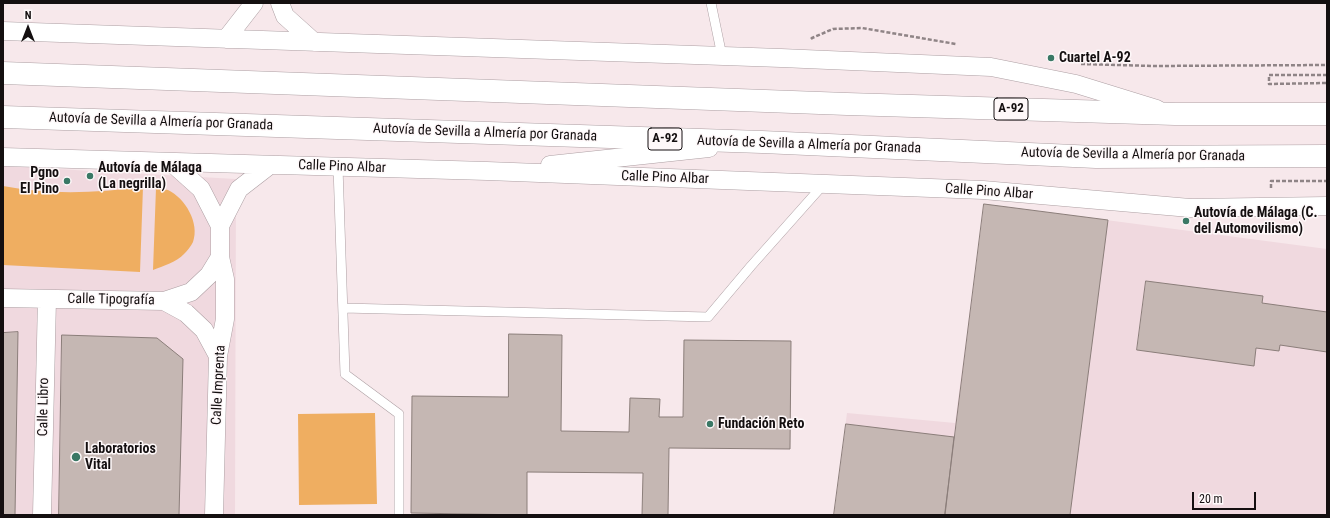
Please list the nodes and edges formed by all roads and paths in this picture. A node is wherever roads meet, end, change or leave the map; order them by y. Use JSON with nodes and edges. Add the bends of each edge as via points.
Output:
{"nodes":[{"id":1,"x":254,"y":3,"type":"edge"},
{"id":2,"x":280,"y":3,"type":"edge"},
{"id":3,"x":711,"y":3,"type":"edge"},
{"id":4,"x":3,"y":31,"type":"edge"},
{"id":5,"x":226,"y":39,"type":"junction"},
{"id":6,"x":314,"y":42,"type":"junction"},
{"id":7,"x":961,"y":45,"type":"dead end"},
{"id":8,"x":722,"y":56,"type":"junction"},
{"id":9,"x":800,"y":59,"type":"junction"},
{"id":10,"x":1076,"y":64,"type":"dead end"},
{"id":11,"x":1327,"y":65,"type":"edge"},
{"id":12,"x":3,"y":73,"type":"edge"},
{"id":13,"x":1327,"y":75,"type":"edge"},
{"id":14,"x":1327,"y":83,"type":"edge"},
{"id":15,"x":1175,"y":114,"type":"junction"},
{"id":16,"x":1327,"y":114,"type":"edge"},
{"id":17,"x":3,"y":117,"type":"edge"},
{"id":18,"x":762,"y":142,"type":"junction"},
{"id":19,"x":1327,"y":156,"type":"edge"},
{"id":20,"x":3,"y":157,"type":"edge"},
{"id":21,"x":172,"y":163,"type":"junction"},
{"id":22,"x":270,"y":165,"type":"junction"},
{"id":23,"x":338,"y":167,"type":"junction"},
{"id":24,"x":487,"y":171,"type":"junction"},
{"id":25,"x":823,"y":185,"type":"junction"},
{"id":26,"x":1327,"y":206,"type":"edge"},
{"id":27,"x":220,"y":226,"type":"junction"},
{"id":28,"x":220,"y":257,"type":"junction"},
{"id":29,"x":3,"y":298,"type":"edge"},
{"id":30,"x":47,"y":299,"type":"junction"},
{"id":31,"x":164,"y":301,"type":"junction"},
{"id":32,"x":343,"y":308,"type":"junction"},
{"id":33,"x":218,"y":356,"type":"junction"},
{"id":34,"x":42,"y":515,"type":"edge"},
{"id":35,"x":214,"y":515,"type":"edge"},
{"id":36,"x":399,"y":515,"type":"edge"}],
"edges":[{"from":1,"to":5,"type":"street"},
{"from":2,"to":6,"type":"street","via":[[285,16]]},
{"from":3,"to":8,"type":"lane"},
{"from":4,"to":5,"type":"street"},
{"from":5,"to":6,"type":"street"},
{"from":6,"to":8,"type":"street"},
{"from":7,"to":9,"type":"path","via":[[862,28],[833,29],[812,38]]},
{"from":8,"to":9,"type":"street"},
{"from":9,"to":15,"type":"street","via":[[991,67],[1076,84]]},
{"from":10,"to":11,"type":"path"},
{"from":12,"to":15,"type":"highway","number":"A-92"},
{"from":13,"to":14,"type":"path","via":[[1269,75],[1269,84]]},
{"from":15,"to":16,"type":"highway","number":"A-92"},
{"from":17,"to":18,"type":"highway","name":"Autovía de Sevilla a Almería por Granada","number":"A-92"},
{"from":18,"to":19,"type":"highway","name":"Autovía de Sevilla a Almería por Granada","number":"A-92","via":[[1096,157]]},
{"from":18,"to":24,"type":"street"},
{"from":20,"to":21,"type":"street","name":"Calle Pino Albar"},
{"from":21,"to":22,"type":"street","name":"Calle Pino Albar"},
{"from":21,"to":27,"type":"street","name":"Calle Imprenta","via":[[202,188]]},
{"from":22,"to":23,"type":"street","name":"Calle Pino Albar"},
{"from":22,"to":27,"type":"street","name":"Calle Imprenta","via":[[239,189]]},
{"from":23,"to":24,"type":"street","name":"Calle Pino Albar"},
{"from":23,"to":32,"type":"lane"},
{"from":24,"to":25,"type":"street","name":"Calle Pino Albar"},
{"from":25,"to":26,"type":"street","name":"Calle Pino Albar","via":[[983,190],[1190,208]]},
{"from":25,"to":32,"type":"lane","via":[[708,317]]},
{"from":27,"to":28,"type":"street","name":"Calle Imprenta"},
{"from":28,"to":31,"type":"street","via":[[209,274],[191,292]]},
{"from":28,"to":33,"type":"street","name":"Calle Imprenta","via":[[226,279],[225,313]]},
{"from":29,"to":30,"type":"street","name":"Calle Tipografía"},
{"from":30,"to":31,"type":"street","name":"Calle Tipografía"},
{"from":30,"to":34,"type":"street","name":"Calle Libro"},
{"from":31,"to":33,"type":"street","name":"Calle Tipografía","via":[[186,313],[204,330]]},
{"from":32,"to":36,"type":"lane","via":[[345,374],[399,414]]},
{"from":33,"to":35,"type":"street","name":"Calle Imprenta"}]}
